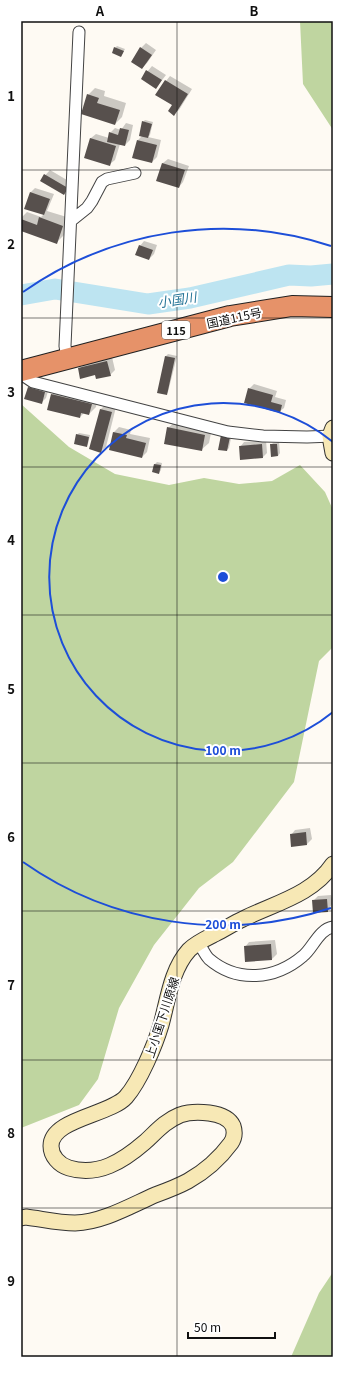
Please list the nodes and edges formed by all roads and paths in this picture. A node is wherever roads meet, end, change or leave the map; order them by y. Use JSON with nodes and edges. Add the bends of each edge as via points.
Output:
{"nodes":[{"id":1,"x":79,"y":32,"type":"dead end"},
{"id":2,"x":135,"y":174,"type":"dead end"},
{"id":3,"x":72,"y":220,"type":"junction"},
{"id":4,"x":333,"y":307,"type":"edge"},
{"id":5,"x":67,"y":358,"type":"junction"},
{"id":6,"x":21,"y":370,"type":"edge"},
{"id":7,"x":332,"y":433,"type":"edge"},
{"id":8,"x":333,"y":453,"type":"edge"},
{"id":9,"x":333,"y":864,"type":"edge"},
{"id":10,"x":333,"y":927,"type":"edge"},
{"id":11,"x":199,"y":943,"type":"junction"},
{"id":12,"x":21,"y":1218,"type":"edge"}],
"edges":[{"from":1,"to":3,"type":"street"},
{"from":2,"to":3,"type":"street","via":[[102,182],[87,208]]},
{"from":3,"to":5,"type":"street","via":[[65,346]]},
{"from":4,"to":5,"type":"highway","name":"国道115号","number":"115","via":[[292,306],[230,316]]},
{"from":5,"to":6,"type":"highway","name":"国道115号","number":"115"},
{"from":6,"to":7,"type":"street","via":[[24,376],[33,382],[228,432],[307,438]]},
{"from":7,"to":8,"type":"main road"},
{"from":9,"to":11,"type":"main road","name":"上小国下川原線","via":[[322,878],[307,890],[242,919]]},
{"from":10,"to":11,"type":"street","via":[[324,930],[308,951],[287,968],[262,976],[236,974],[222,968],[208,958]]},
{"from":11,"to":12,"type":"main road","name":"上小国下川原線","via":[[179,964],[160,1027],[142,1074],[126,1097],[114,1106],[69,1123],[57,1131],[51,1146],[53,1156],[65,1168],[97,1171],[115,1164],[144,1143],[164,1124],[181,1115],[202,1112],[220,1116],[231,1122],[235,1132],[233,1141],[216,1160],[188,1181],[117,1212],[75,1223]]}]}
